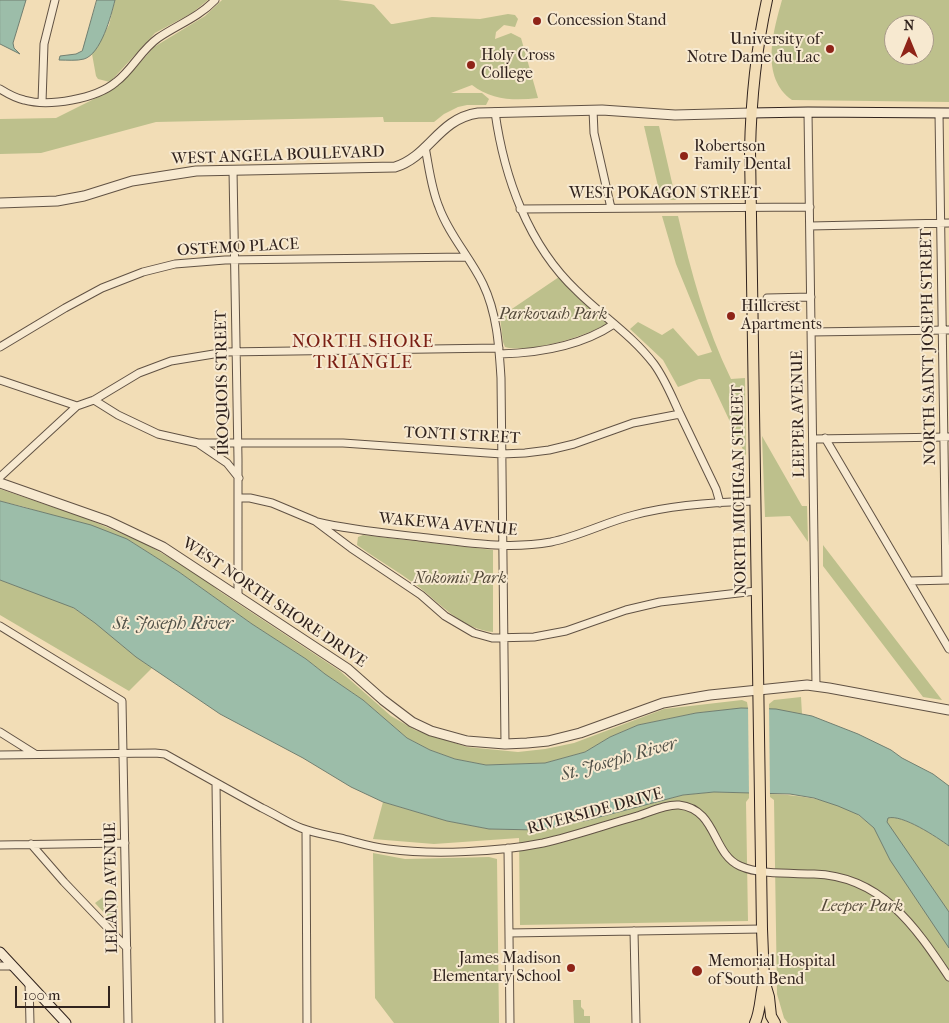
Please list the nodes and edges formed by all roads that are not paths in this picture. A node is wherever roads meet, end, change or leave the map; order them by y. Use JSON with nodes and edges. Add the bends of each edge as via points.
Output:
{"nodes":[{"id":1,"x":55,"y":0,"type":"edge"},
{"id":2,"x":215,"y":0,"type":"edge"},
{"id":3,"x":767,"y":0,"type":"edge"},
{"id":4,"x":0,"y":89,"type":"edge"},
{"id":5,"x":42,"y":102,"type":"junction"},
{"id":6,"x":593,"y":110,"type":"junction"},
{"id":7,"x":495,"y":112,"type":"junction"},
{"id":8,"x":808,"y":112,"type":"junction"},
{"id":9,"x":751,"y":113,"type":"junction"},
{"id":10,"x":944,"y":113,"type":"edge"},
{"id":11,"x":425,"y":147,"type":"junction"},
{"id":12,"x":233,"y":170,"type":"junction"},
{"id":13,"x":0,"y":203,"type":"edge"},
{"id":14,"x":810,"y":207,"type":"junction"},
{"id":15,"x":611,"y":208,"type":"junction"},
{"id":16,"x":751,"y":208,"type":"junction"},
{"id":17,"x":520,"y":209,"type":"junction"},
{"id":18,"x":949,"y":223,"type":"edge"},
{"id":19,"x":940,"y":224,"type":"junction"},
{"id":20,"x":810,"y":226,"type":"junction"},
{"id":21,"x":467,"y":257,"type":"junction"},
{"id":22,"x":234,"y":260,"type":"junction"},
{"id":23,"x":811,"y":297,"type":"junction"},
{"id":24,"x":767,"y":298,"type":"dead end"},
{"id":25,"x":614,"y":324,"type":"junction"},
{"id":26,"x":946,"y":330,"type":"edge"},
{"id":27,"x":811,"y":332,"type":"junction"},
{"id":28,"x":0,"y":348,"type":"edge"},
{"id":29,"x":499,"y":351,"type":"junction"},
{"id":30,"x":237,"y":352,"type":"junction"},
{"id":31,"x":0,"y":380,"type":"edge"},
{"id":32,"x":94,"y":400,"type":"junction"},
{"id":33,"x":78,"y":406,"type":"junction"},
{"id":34,"x":680,"y":414,"type":"junction"},
{"id":35,"x":946,"y":437,"type":"edge"},
{"id":36,"x":813,"y":438,"type":"junction"},
{"id":37,"x":825,"y":438,"type":"junction"},
{"id":38,"x":198,"y":444,"type":"junction"},
{"id":39,"x":238,"y":444,"type":"junction"},
{"id":40,"x":502,"y":454,"type":"junction"},
{"id":41,"x":0,"y":477,"type":"edge"},
{"id":42,"x":239,"y":478,"type":"junction"},
{"id":43,"x":0,"y":483,"type":"edge"},
{"id":44,"x":239,"y":498,"type":"junction"},
{"id":45,"x":755,"y":501,"type":"junction"},
{"id":46,"x":720,"y":503,"type":"junction"},
{"id":47,"x":315,"y":521,"type":"junction"},
{"id":48,"x":503,"y":546,"type":"junction"},
{"id":49,"x":947,"y":580,"type":"edge"},
{"id":50,"x":910,"y":581,"type":"junction"},
{"id":51,"x":756,"y":592,"type":"junction"},
{"id":52,"x":238,"y":596,"type":"junction"},
{"id":53,"x":0,"y":626,"type":"edge"},
{"id":54,"x":504,"y":639,"type":"junction"},
{"id":55,"x":949,"y":649,"type":"edge"},
{"id":56,"x":816,"y":686,"type":"junction"},
{"id":57,"x":758,"y":690,"type":"junction"},
{"id":58,"x":949,"y":710,"type":"edge"},
{"id":59,"x":0,"y":732,"type":"edge"},
{"id":60,"x":505,"y":744,"type":"junction"},
{"id":61,"x":124,"y":753,"type":"junction"},
{"id":62,"x":36,"y":754,"type":"junction"},
{"id":63,"x":0,"y":755,"type":"edge"},
{"id":64,"x":216,"y":784,"type":"junction"},
{"id":65,"x":306,"y":830,"type":"junction"},
{"id":66,"x":125,"y":843,"type":"junction"},
{"id":67,"x":31,"y":844,"type":"junction"},
{"id":68,"x":0,"y":845,"type":"edge"},
{"id":69,"x":508,"y":848,"type":"junction"},
{"id":70,"x":761,"y":871,"type":"junction"},
{"id":71,"x":762,"y":929,"type":"junction"},
{"id":72,"x":634,"y":931,"type":"junction"},
{"id":73,"x":509,"y":933,"type":"junction"},
{"id":74,"x":127,"y":948,"type":"junction"},
{"id":75,"x":0,"y":952,"type":"edge"},
{"id":76,"x":0,"y":966,"type":"edge"},
{"id":77,"x":13,"y":966,"type":"junction"},
{"id":78,"x":949,"y":977,"type":"edge"},
{"id":79,"x":764,"y":980,"type":"junction"},
{"id":80,"x":29,"y":983,"type":"junction"},
{"id":81,"x":30,"y":1023,"type":"edge"},
{"id":82,"x":66,"y":1023,"type":"edge"},
{"id":83,"x":128,"y":1023,"type":"edge"},
{"id":84,"x":219,"y":1023,"type":"edge"},
{"id":85,"x":307,"y":1023,"type":"edge"},
{"id":86,"x":510,"y":1023,"type":"edge"},
{"id":87,"x":636,"y":1023,"type":"edge"},
{"id":88,"x":756,"y":1023,"type":"edge"},
{"id":89,"x":775,"y":1023,"type":"edge"}],
"edges":[{"from":1,"to":5,"type":"street","via":[[44,44]]},
{"from":2,"to":5,"type":"street","via":[[199,14],[158,39],[110,87],[90,96]]},
{"from":3,"to":9,"type":"main road","name":"NORTH MICHIGAN STREET","via":[[758,45]]},
{"from":4,"to":5,"type":"street","via":[[25,101]]},
{"from":6,"to":7,"type":"street","name":"WEST ANGELA BOULEVARD"},
{"from":6,"to":9,"type":"street","name":"WEST ANGELA BOULEVARD","via":[[675,115]]},
{"from":6,"to":15,"type":"street","via":[[594,133]]},
{"from":7,"to":11,"type":"street","name":"WEST ANGELA BOULEVARD","via":[[461,117]]},
{"from":7,"to":17,"type":"street","via":[[508,174]]},
{"from":8,"to":9,"type":"street","name":"WEST ANGELA BOULEVARD"},
{"from":8,"to":10,"type":"street","name":"WEST ANGELA BOULEVARD"},
{"from":8,"to":14,"type":"street","name":"LEEPER AVENUE"},
{"from":9,"to":16,"type":"main road","name":"NORTH MICHIGAN STREET"},
{"from":10,"to":19,"type":"street","name":"NORTH SAINT JOSEPH STREET"},
{"from":11,"to":12,"type":"street","name":"WEST ANGELA BOULEVARD","via":[[406,164],[390,168]]},
{"from":11,"to":21,"type":"street","via":[[438,205]]},
{"from":12,"to":13,"type":"street","name":"WEST ANGELA BOULEVARD","via":[[156,176],[57,201]]},
{"from":12,"to":22,"type":"street","name":"IROQUOIS STREET"},
{"from":14,"to":16,"type":"street","name":"WEST POKAGON STREET"},
{"from":14,"to":20,"type":"street","name":"LEEPER AVENUE"},
{"from":15,"to":16,"type":"street","name":"WEST POKAGON STREET"},
{"from":15,"to":17,"type":"street","name":"WEST POKAGON STREET"},
{"from":16,"to":45,"type":"main road","name":"NORTH MICHIGAN STREET"},
{"from":17,"to":25,"type":"street","via":[[562,276]]},
{"from":18,"to":19,"type":"street"},
{"from":19,"to":20,"type":"street"},
{"from":19,"to":26,"type":"street","name":"NORTH SAINT JOSEPH STREET"},
{"from":20,"to":23,"type":"street","name":"LEEPER AVENUE"},
{"from":21,"to":22,"type":"street","name":"OSTEMO PLACE"},
{"from":21,"to":29,"type":"street","via":[[484,285],[495,317]]},
{"from":22,"to":28,"type":"street","name":"OSTEMO PLACE","via":[[194,262],[134,275],[93,292]]},
{"from":22,"to":30,"type":"street","name":"IROQUOIS STREET"},
{"from":23,"to":24,"type":"street"},
{"from":23,"to":27,"type":"street","name":"LEEPER AVENUE"},
{"from":25,"to":29,"type":"street","via":[[562,346],[525,353]]},
{"from":25,"to":34,"type":"street","via":[[640,346],[655,366]]},
{"from":26,"to":27,"type":"street"},
{"from":26,"to":35,"type":"street","name":"NORTH SAINT JOSEPH STREET"},
{"from":27,"to":36,"type":"street","name":"LEEPER AVENUE"},
{"from":29,"to":30,"type":"street"},
{"from":29,"to":40,"type":"street"},
{"from":30,"to":32,"type":"street","via":[[188,357],[153,367]]},
{"from":30,"to":39,"type":"street","name":"IROQUOIS STREET"},
{"from":31,"to":33,"type":"street"},
{"from":32,"to":33,"type":"street"},
{"from":32,"to":38,"type":"street","via":[[118,416],[150,430]]},
{"from":33,"to":41,"type":"street"},
{"from":34,"to":40,"type":"street","name":"TONTI STREET","via":[[633,423],[549,450]]},
{"from":34,"to":46,"type":"street"},
{"from":35,"to":37,"type":"street"},
{"from":35,"to":49,"type":"street","name":"NORTH SAINT JOSEPH STREET"},
{"from":36,"to":37,"type":"street"},
{"from":36,"to":56,"type":"street","name":"LEEPER AVENUE"},
{"from":37,"to":50,"type":"street"},
{"from":38,"to":39,"type":"street","name":"TONTI STREET"},
{"from":38,"to":42,"type":"street","via":[[226,463]]},
{"from":39,"to":40,"type":"street","name":"TONTI STREET","via":[[342,443]]},
{"from":39,"to":42,"type":"street","name":"IROQUOIS STREET"},
{"from":40,"to":48,"type":"street"},
{"from":42,"to":44,"type":"street","name":"IROQUOIS STREET"},
{"from":43,"to":52,"type":"street","name":"WEST NORTH SHORE DRIVE","via":[[127,529],[182,558]]},
{"from":44,"to":47,"type":"street","via":[[272,503]]},
{"from":44,"to":52,"type":"street","name":"IROQUOIS STREET"},
{"from":45,"to":46,"type":"street","name":"WAKEWA AVENUE"},
{"from":45,"to":51,"type":"main road","name":"NORTH MICHIGAN STREET"},
{"from":46,"to":48,"type":"street","name":"WAKEWA AVENUE","via":[[649,512],[570,537]]},
{"from":47,"to":48,"type":"street","name":"WAKEWA AVENUE","via":[[378,533]]},
{"from":47,"to":54,"type":"street","via":[[413,589],[445,616],[474,633]]},
{"from":48,"to":54,"type":"street"},
{"from":49,"to":50,"type":"street"},
{"from":50,"to":55,"type":"street"},
{"from":51,"to":54,"type":"street","via":[[660,602],[566,631]]},
{"from":51,"to":57,"type":"main road","name":"NORTH MICHIGAN STREET"},
{"from":52,"to":60,"type":"street","name":"WEST NORTH SHORE DRIVE","via":[[348,669],[412,722],[467,742]]},
{"from":53,"to":61,"type":"street","via":[[122,701]]},
{"from":54,"to":60,"type":"street"},
{"from":56,"to":57,"type":"street","name":"WEST NORTH SHORE DRIVE"},
{"from":56,"to":58,"type":"street","name":"WEST NORTH SHORE DRIVE"},
{"from":57,"to":60,"type":"street","name":"WEST NORTH SHORE DRIVE","via":[[663,703],[572,735],[527,744]]},
{"from":57,"to":70,"type":"main road","name":"NORTH MICHIGAN STREET"},
{"from":59,"to":62,"type":"street"},
{"from":61,"to":62,"type":"street","name":"RIVERSIDE DRIVE"},
{"from":61,"to":64,"type":"street","name":"RIVERSIDE DRIVE","via":[[164,754]]},
{"from":61,"to":66,"type":"street","name":"LELAND AVENUE"},
{"from":62,"to":63,"type":"street","name":"RIVERSIDE DRIVE"},
{"from":64,"to":65,"type":"street","name":"RIVERSIDE DRIVE"},
{"from":64,"to":84,"type":"street"},
{"from":65,"to":69,"type":"street","name":"RIVERSIDE DRIVE","via":[[388,850],[436,852]]},
{"from":65,"to":85,"type":"street"},
{"from":66,"to":67,"type":"street"},
{"from":66,"to":74,"type":"street","name":"LELAND AVENUE"},
{"from":67,"to":68,"type":"street"},
{"from":67,"to":74,"type":"street"},
{"from":69,"to":70,"type":"street","name":"RIVERSIDE DRIVE","via":[[552,841],[664,807],[681,806],[689,807],[703,817],[734,863]]},
{"from":69,"to":73,"type":"street"},
{"from":70,"to":71,"type":"main road","name":"NORTH MICHIGAN STREET"},
{"from":70,"to":78,"type":"street","name":"RIVERSIDE DRIVE","via":[[834,875],[873,890],[909,922]]},
{"from":71,"to":72,"type":"street"},
{"from":71,"to":79,"type":"main road","name":"NORTH MICHIGAN STREET"},
{"from":72,"to":73,"type":"street"},
{"from":72,"to":87,"type":"street"},
{"from":73,"to":86,"type":"street"},
{"from":74,"to":83,"type":"street","name":"LELAND AVENUE"},
{"from":75,"to":77,"type":"street"},
{"from":76,"to":77,"type":"street"},
{"from":77,"to":80,"type":"street"},
{"from":79,"to":88,"type":"main road","name":"NORTH MICHIGAN STREET"},
{"from":79,"to":89,"type":"main road","name":"NORTH MICHIGAN STREET"},
{"from":80,"to":81,"type":"street"},
{"from":80,"to":82,"type":"street"}]}
